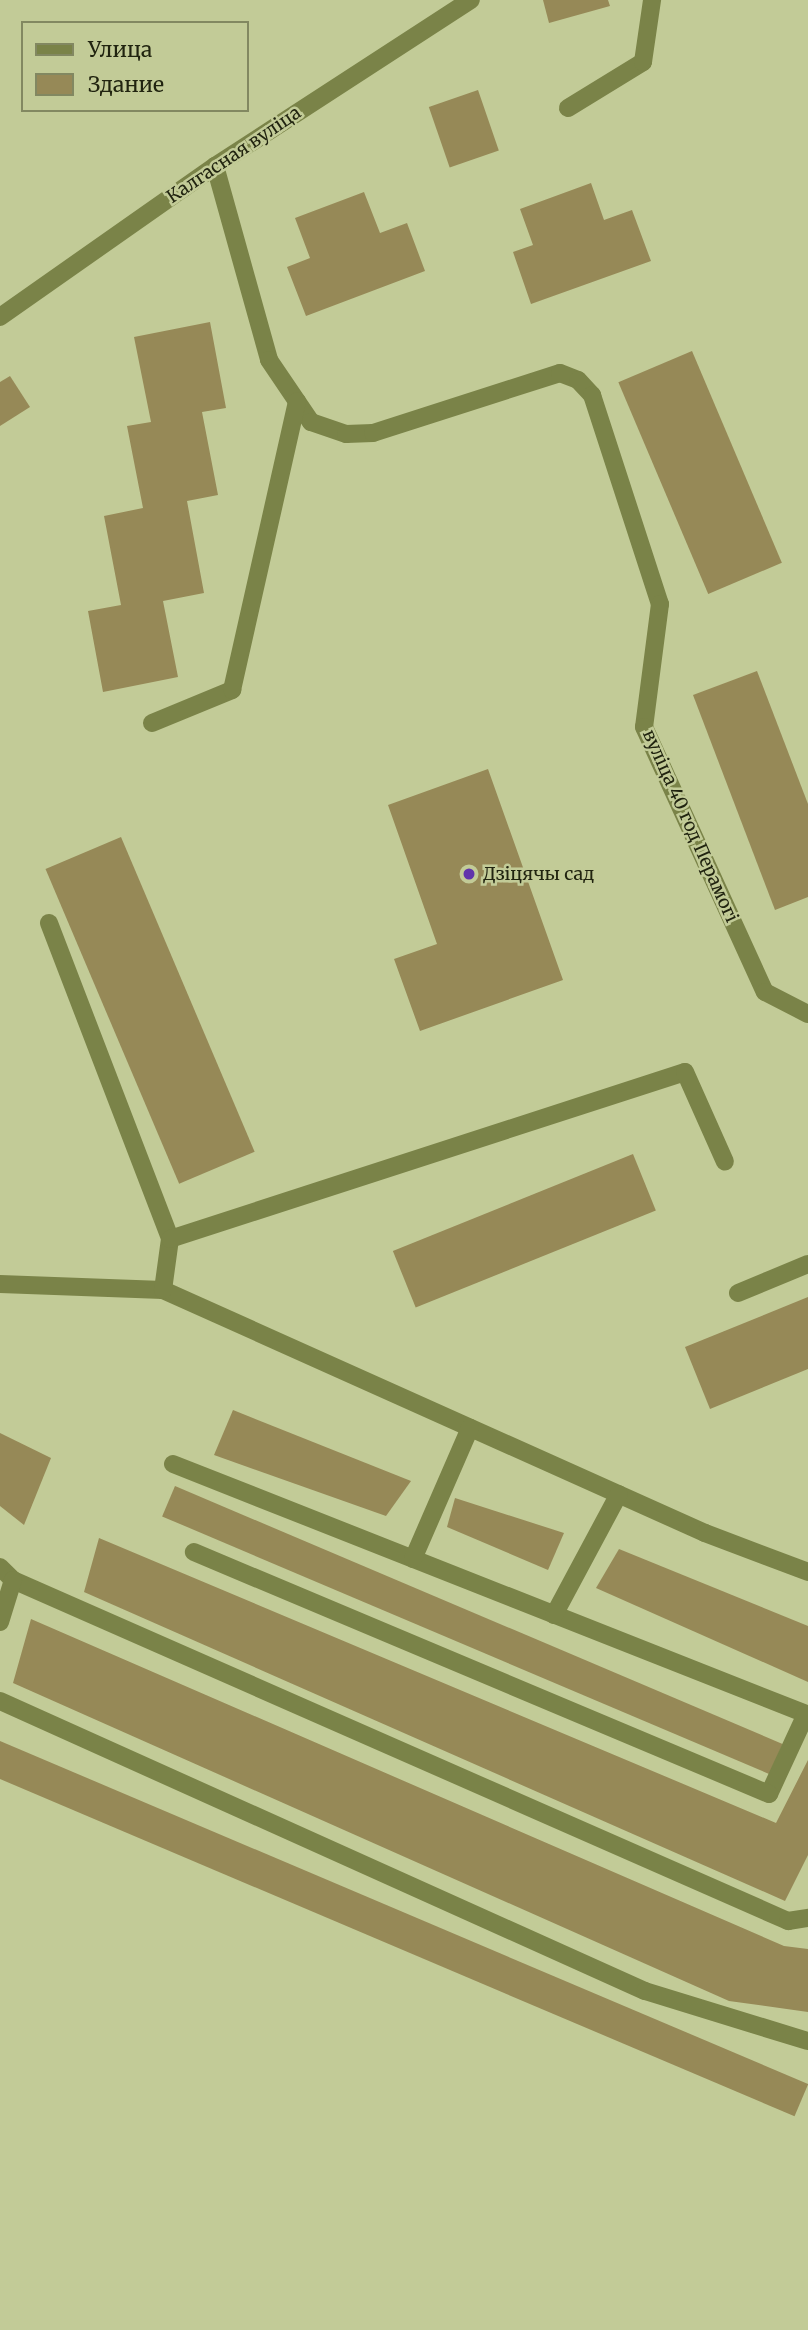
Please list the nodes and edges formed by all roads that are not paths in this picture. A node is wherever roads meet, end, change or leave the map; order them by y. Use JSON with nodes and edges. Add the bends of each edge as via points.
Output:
{"nodes":[{"id":1,"x":471,"y":0,"type":"edge"},
{"id":2,"x":652,"y":0,"type":"edge"},
{"id":3,"x":568,"y":108,"type":"dead end"},
{"id":4,"x":215,"y":166,"type":"junction"},
{"id":5,"x":0,"y":317,"type":"edge"},
{"id":6,"x":297,"y":401,"type":"junction"},
{"id":7,"x":152,"y":723,"type":"dead end"},
{"id":8,"x":49,"y":923,"type":"dead end"},
{"id":9,"x":808,"y":1014,"type":"edge"},
{"id":10,"x":725,"y":1162,"type":"dead end"},
{"id":11,"x":170,"y":1239,"type":"junction"},
{"id":12,"x":808,"y":1264,"type":"edge"},
{"id":13,"x":0,"y":1284,"type":"edge"},
{"id":14,"x":163,"y":1290,"type":"junction"},
{"id":15,"x":738,"y":1293,"type":"dead end"},
{"id":16,"x":470,"y":1428,"type":"junction"},
{"id":17,"x":173,"y":1464,"type":"dead end"},
{"id":18,"x":619,"y":1494,"type":"junction"},
{"id":19,"x":194,"y":1552,"type":"dead end"},
{"id":20,"x":413,"y":1559,"type":"junction"},
{"id":21,"x":0,"y":1567,"type":"edge"},
{"id":22,"x":808,"y":1573,"type":"edge"},
{"id":23,"x":13,"y":1580,"type":"junction"},
{"id":24,"x":554,"y":1615,"type":"junction"},
{"id":25,"x":0,"y":1622,"type":"edge"},
{"id":26,"x":0,"y":1701,"type":"edge"},
{"id":27,"x":808,"y":1918,"type":"edge"},
{"id":28,"x":808,"y":2041,"type":"edge"}],
"edges":[{"from":1,"to":4,"type":"street","name":"Калгасная вуліца"},
{"from":2,"to":3,"type":"street","via":[[643,62]]},
{"from":4,"to":5,"type":"street","name":"Калгасная вуліца"},
{"from":4,"to":6,"type":"street","name":"вуліца 40 год Перамогі","via":[[270,359]]},
{"from":6,"to":7,"type":"street","via":[[232,690]]},
{"from":6,"to":9,"type":"street","name":"вуліца 40 год Перамогі","via":[[311,422],[346,434],[373,433],[560,373],[578,380],[592,395],[660,604],[644,727],[765,992]]},
{"from":8,"to":11,"type":"street"},
{"from":10,"to":11,"type":"street","via":[[685,1072]]},
{"from":11,"to":14,"type":"street"},
{"from":12,"to":15,"type":"street"},
{"from":13,"to":14,"type":"street"},
{"from":14,"to":16,"type":"street"},
{"from":16,"to":18,"type":"street"},
{"from":16,"to":20,"type":"street"},
{"from":17,"to":20,"type":"street"},
{"from":18,"to":22,"type":"street"},
{"from":18,"to":24,"type":"street"},
{"from":19,"to":24,"type":"street","via":[[769,1794],[806,1714]]},
{"from":20,"to":24,"type":"street"},
{"from":21,"to":23,"type":"street"},
{"from":23,"to":25,"type":"street"},
{"from":23,"to":27,"type":"street","via":[[788,1921]]},
{"from":26,"to":28,"type":"street","via":[[645,1991]]}]}
